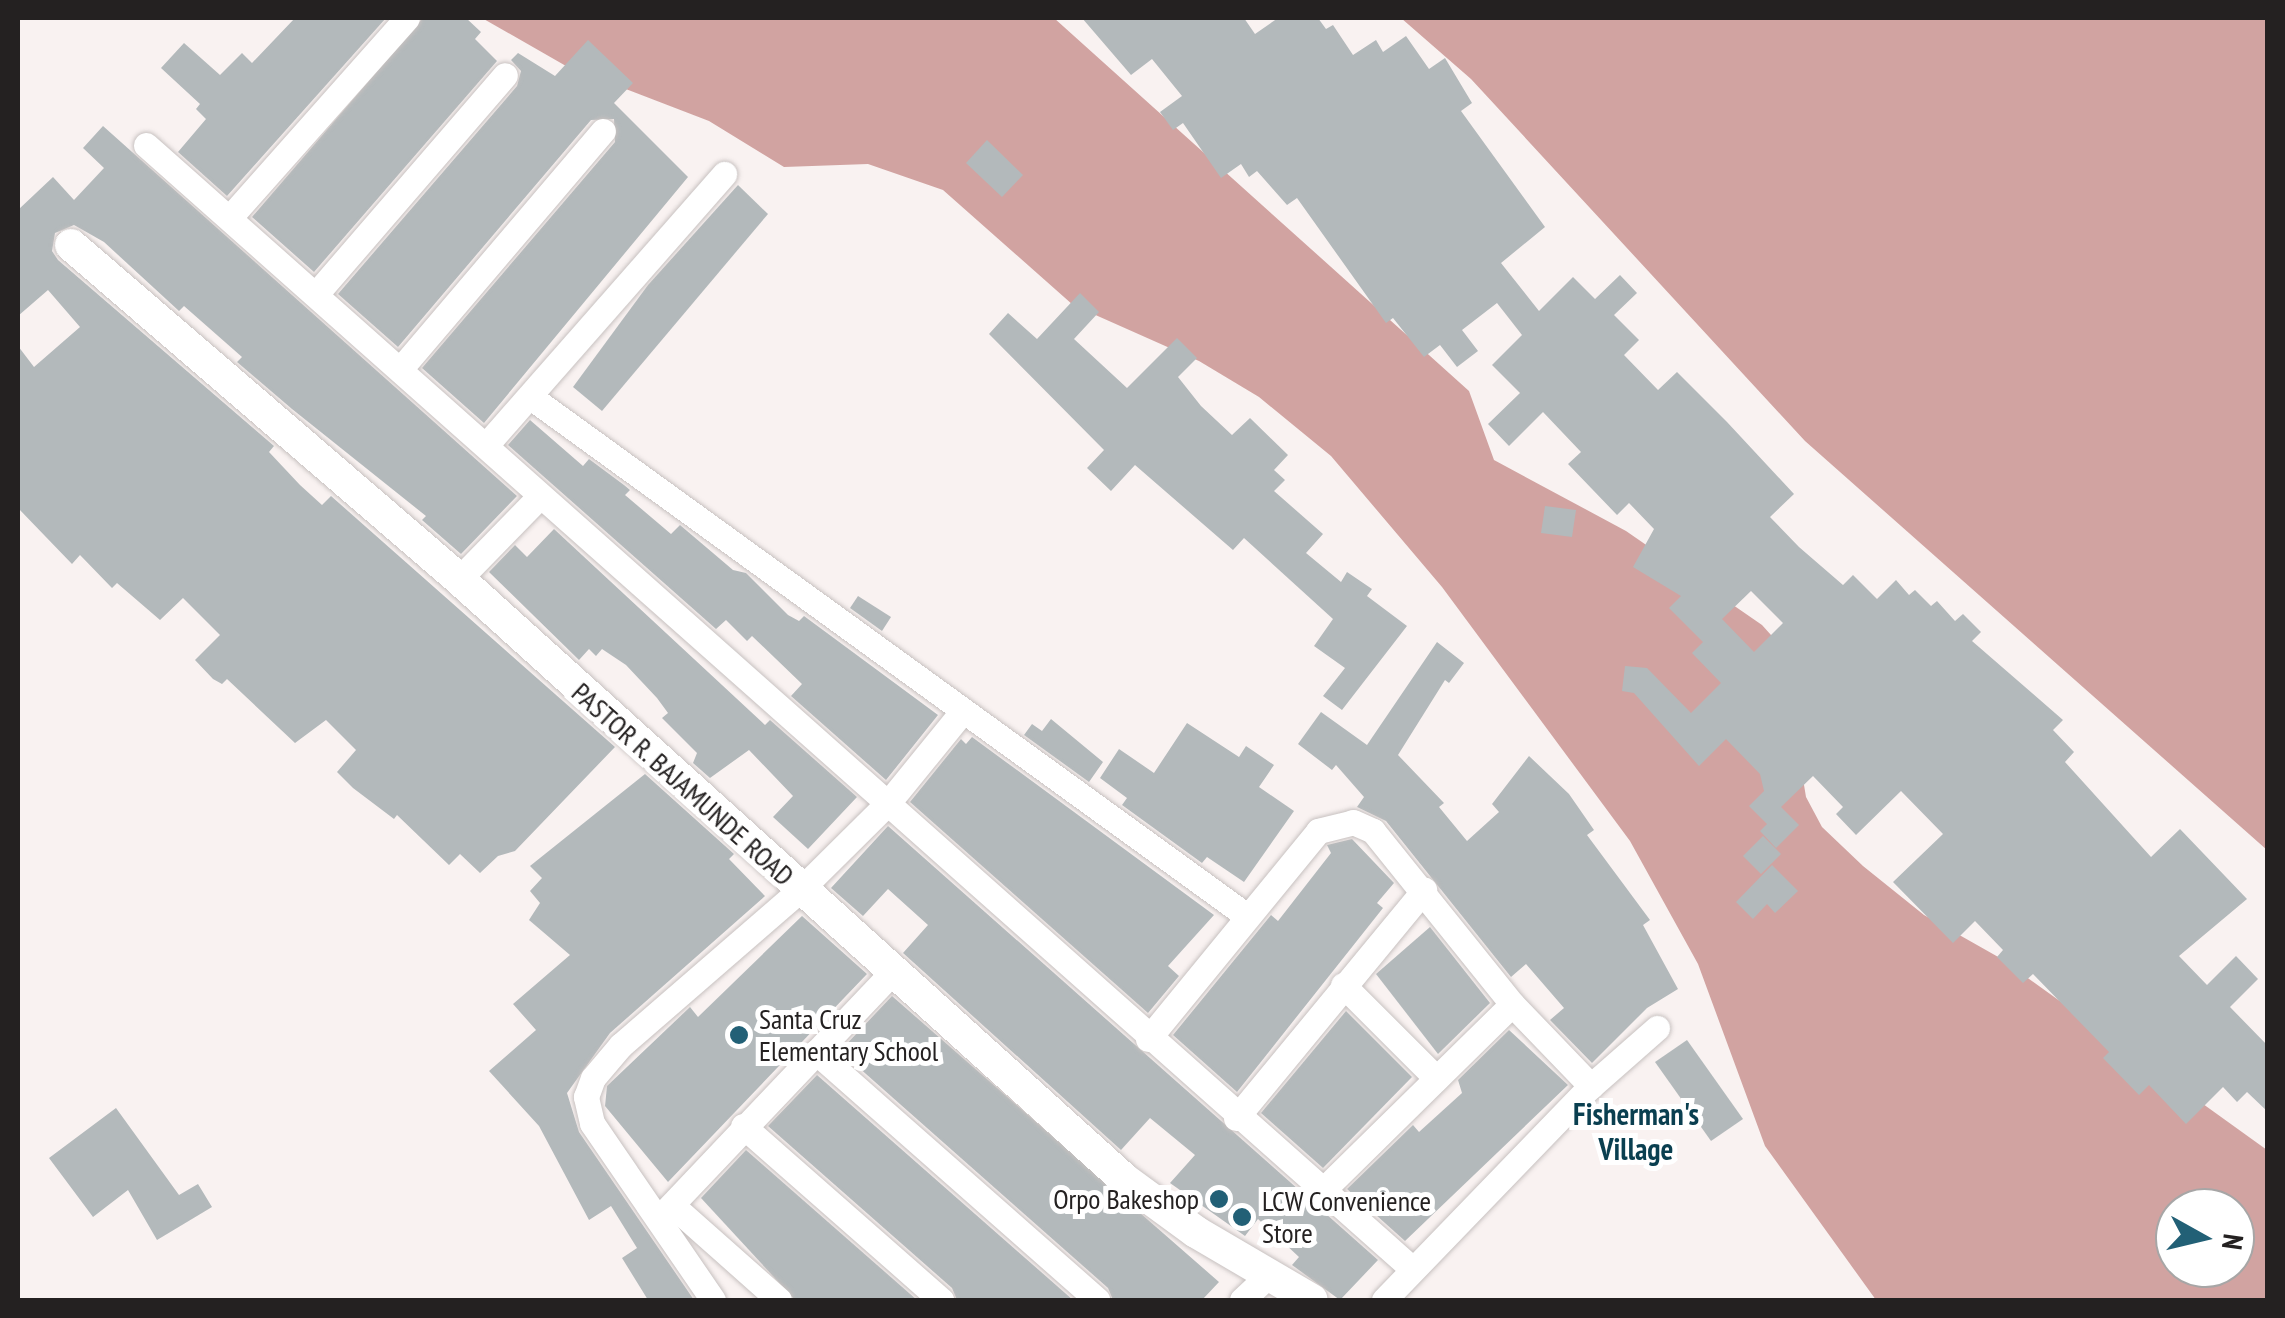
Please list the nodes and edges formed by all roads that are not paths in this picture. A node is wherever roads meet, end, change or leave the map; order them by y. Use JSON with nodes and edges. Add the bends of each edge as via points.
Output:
{"nodes":[{"id":1,"x":408,"y":18,"type":"edge"},
{"id":2,"x":505,"y":75,"type":"dead end"},
{"id":3,"x":602,"y":131,"type":"dead end"},
{"id":4,"x":146,"y":144,"type":"dead end"},
{"id":5,"x":724,"y":174,"type":"dead end"},
{"id":6,"x":231,"y":216,"type":"junction"},
{"id":7,"x":71,"y":245,"type":"dead end"},
{"id":8,"x":316,"y":294,"type":"junction"},
{"id":9,"x":402,"y":367,"type":"junction"},
{"id":10,"x":532,"y":398,"type":"junction"},
{"id":11,"x":486,"y":446,"type":"junction"},
{"id":12,"x":540,"y":496,"type":"junction"},
{"id":13,"x":459,"y":580,"type":"junction"},
{"id":14,"x":962,"y":712,"type":"junction"},
{"id":15,"x":888,"y":803,"type":"junction"},
{"id":16,"x":800,"y":890,"type":"junction"},
{"id":17,"x":1424,"y":890,"type":"junction"},
{"id":18,"x":1247,"y":916,"type":"junction"},
{"id":19,"x":893,"y":971,"type":"junction"},
{"id":20,"x":1342,"y":986,"type":"junction"},
{"id":21,"x":1512,"y":1004,"type":"junction"},
{"id":22,"x":1657,"y":1028,"type":"dead end"},
{"id":23,"x":1148,"y":1039,"type":"junction"},
{"id":24,"x":816,"y":1052,"type":"junction"},
{"id":25,"x":1436,"y":1078,"type":"junction"},
{"id":26,"x":1591,"y":1086,"type":"junction"},
{"id":27,"x":1236,"y":1118,"type":"junction"},
{"id":28,"x":742,"y":1126,"type":"junction"},
{"id":29,"x":1321,"y":1192,"type":"junction"},
{"id":30,"x":666,"y":1212,"type":"junction"},
{"id":31,"x":1410,"y":1267,"type":"junction"},
{"id":32,"x":1269,"y":1275,"type":"junction"},
{"id":33,"x":712,"y":1300,"type":"edge"},
{"id":34,"x":779,"y":1300,"type":"edge"},
{"id":35,"x":941,"y":1300,"type":"edge"},
{"id":36,"x":1096,"y":1300,"type":"edge"},
{"id":37,"x":1242,"y":1300,"type":"edge"},
{"id":38,"x":1312,"y":1300,"type":"edge"},
{"id":39,"x":1384,"y":1300,"type":"edge"}],
"edges":[{"from":1,"to":6,"type":"street"},
{"from":2,"to":8,"type":"street"},
{"from":3,"to":9,"type":"street"},
{"from":4,"to":6,"type":"street"},
{"from":5,"to":10,"type":"street"},
{"from":6,"to":8,"type":"street"},
{"from":7,"to":13,"type":"street","name":"PASTOR R. BAJAMUNDE ROAD"},
{"from":8,"to":9,"type":"street"},
{"from":9,"to":11,"type":"street"},
{"from":10,"to":11,"type":"street"},
{"from":10,"to":14,"type":"street"},
{"from":11,"to":12,"type":"street"},
{"from":12,"to":13,"type":"street"},
{"from":12,"to":15,"type":"street"},
{"from":13,"to":16,"type":"street","name":"PASTOR R. BAJAMUNDE ROAD"},
{"from":14,"to":15,"type":"street"},
{"from":14,"to":18,"type":"street"},
{"from":15,"to":16,"type":"street"},
{"from":15,"to":23,"type":"street"},
{"from":16,"to":19,"type":"street","name":"PASTOR R. BAJAMUNDE ROAD"},
{"from":16,"to":30,"type":"street","via":[[620,1045],[590,1087],[592,1124]]},
{"from":17,"to":18,"type":"street","via":[[1373,831],[1334,823],[1318,831]]},
{"from":17,"to":20,"type":"street"},
{"from":17,"to":21,"type":"street"},
{"from":18,"to":23,"type":"street"},
{"from":19,"to":24,"type":"street"},
{"from":19,"to":32,"type":"street","name":"PASTOR R. BAJAMUNDE ROAD","via":[[1125,1180]]},
{"from":20,"to":25,"type":"street"},
{"from":20,"to":27,"type":"street"},
{"from":21,"to":25,"type":"street"},
{"from":21,"to":26,"type":"street"},
{"from":22,"to":26,"type":"street"},
{"from":23,"to":27,"type":"street"},
{"from":24,"to":28,"type":"street"},
{"from":24,"to":36,"type":"street"},
{"from":25,"to":29,"type":"street"},
{"from":26,"to":31,"type":"street"},
{"from":27,"to":29,"type":"street"},
{"from":28,"to":30,"type":"street"},
{"from":28,"to":35,"type":"street"},
{"from":29,"to":31,"type":"street"},
{"from":30,"to":33,"type":"street"},
{"from":30,"to":34,"type":"street"},
{"from":31,"to":39,"type":"street"},
{"from":32,"to":37,"type":"street"},
{"from":32,"to":38,"type":"street","name":"PASTOR R. BAJAMUNDE ROAD"}]}
